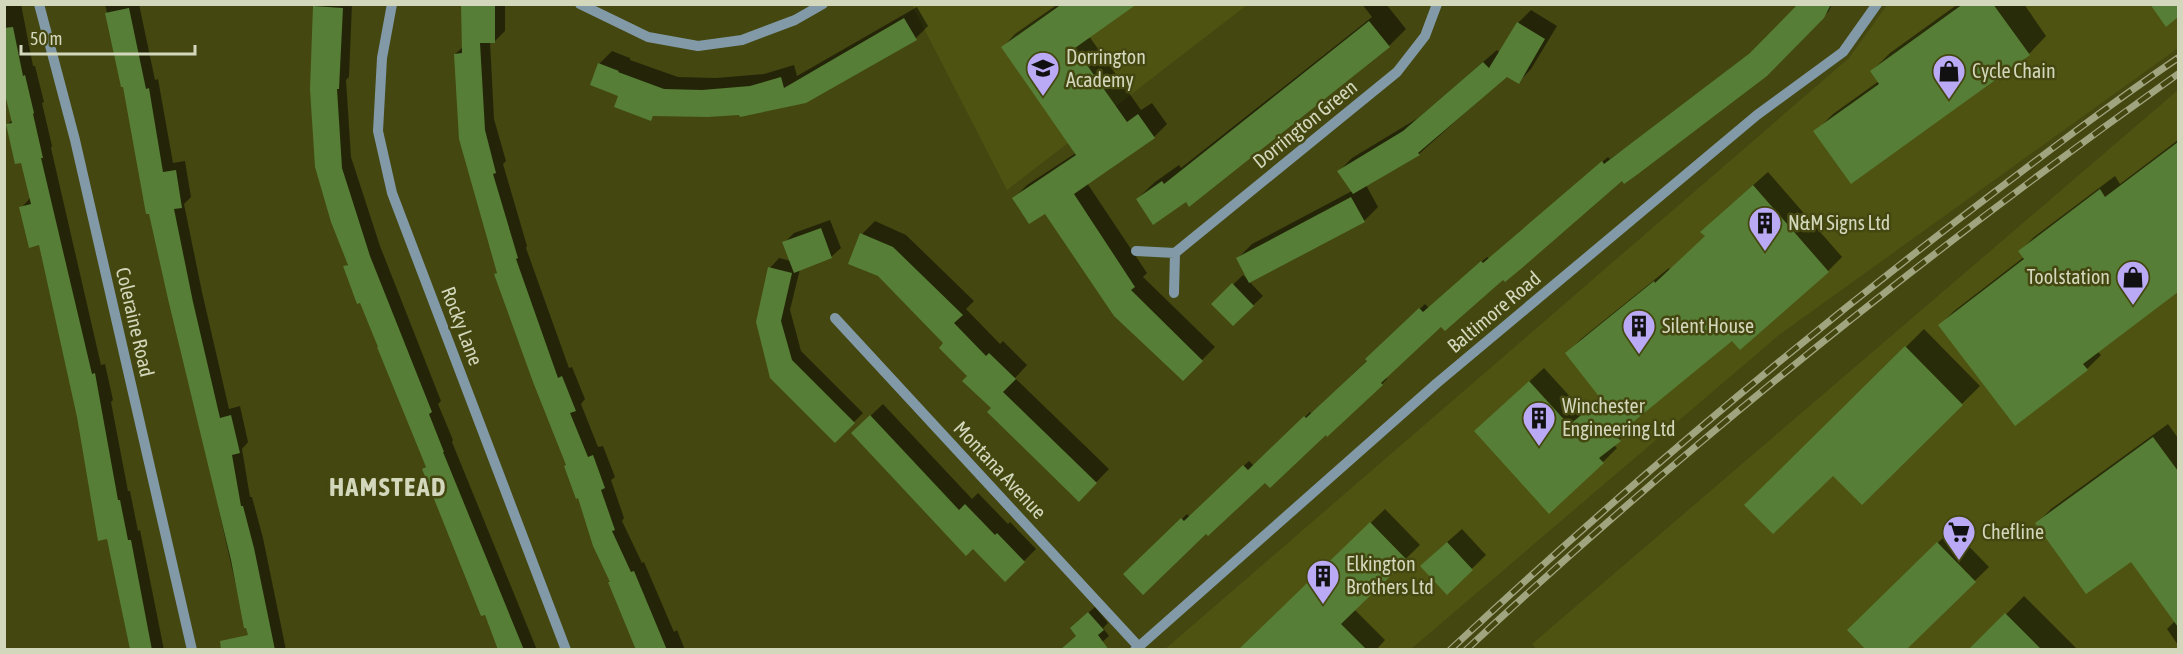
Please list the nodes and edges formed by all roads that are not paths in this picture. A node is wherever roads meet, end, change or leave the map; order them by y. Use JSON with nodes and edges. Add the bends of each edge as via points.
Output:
{"nodes":[{"id":1,"x":39,"y":4,"type":"edge"},
{"id":2,"x":392,"y":4,"type":"edge"},
{"id":3,"x":580,"y":4,"type":"edge"},
{"id":4,"x":823,"y":4,"type":"edge"},
{"id":5,"x":1437,"y":4,"type":"edge"},
{"id":6,"x":1877,"y":4,"type":"edge"},
{"id":7,"x":1136,"y":250,"type":"dead end"},
{"id":8,"x":1175,"y":253,"type":"junction"},
{"id":9,"x":1174,"y":292,"type":"dead end"},
{"id":10,"x":836,"y":318,"type":"dead end"},
{"id":11,"x":1136,"y":648,"type":"edge"},
{"id":12,"x":192,"y":650,"type":"edge"},
{"id":13,"x":566,"y":650,"type":"edge"}],
"edges":[{"from":1,"to":12,"type":"street","name":"Coleraine Road","via":[[75,140]]},
{"from":2,"to":13,"type":"street","name":"Rocky Lane","via":[[382,58],[378,131],[392,193]]},
{"from":3,"to":4,"type":"street","via":[[648,37],[698,46],[742,40],[795,20]]},
{"from":5,"to":8,"type":"street","name":"Dorrington Green","via":[[1425,36],[1396,72]]},
{"from":6,"to":11,"type":"street","name":"Baltimore Road","via":[[1843,52],[1757,115],[1455,368]]},
{"from":7,"to":8,"type":"street"},
{"from":8,"to":9,"type":"street"},
{"from":10,"to":11,"type":"street","name":"Montana Avenue"}]}
